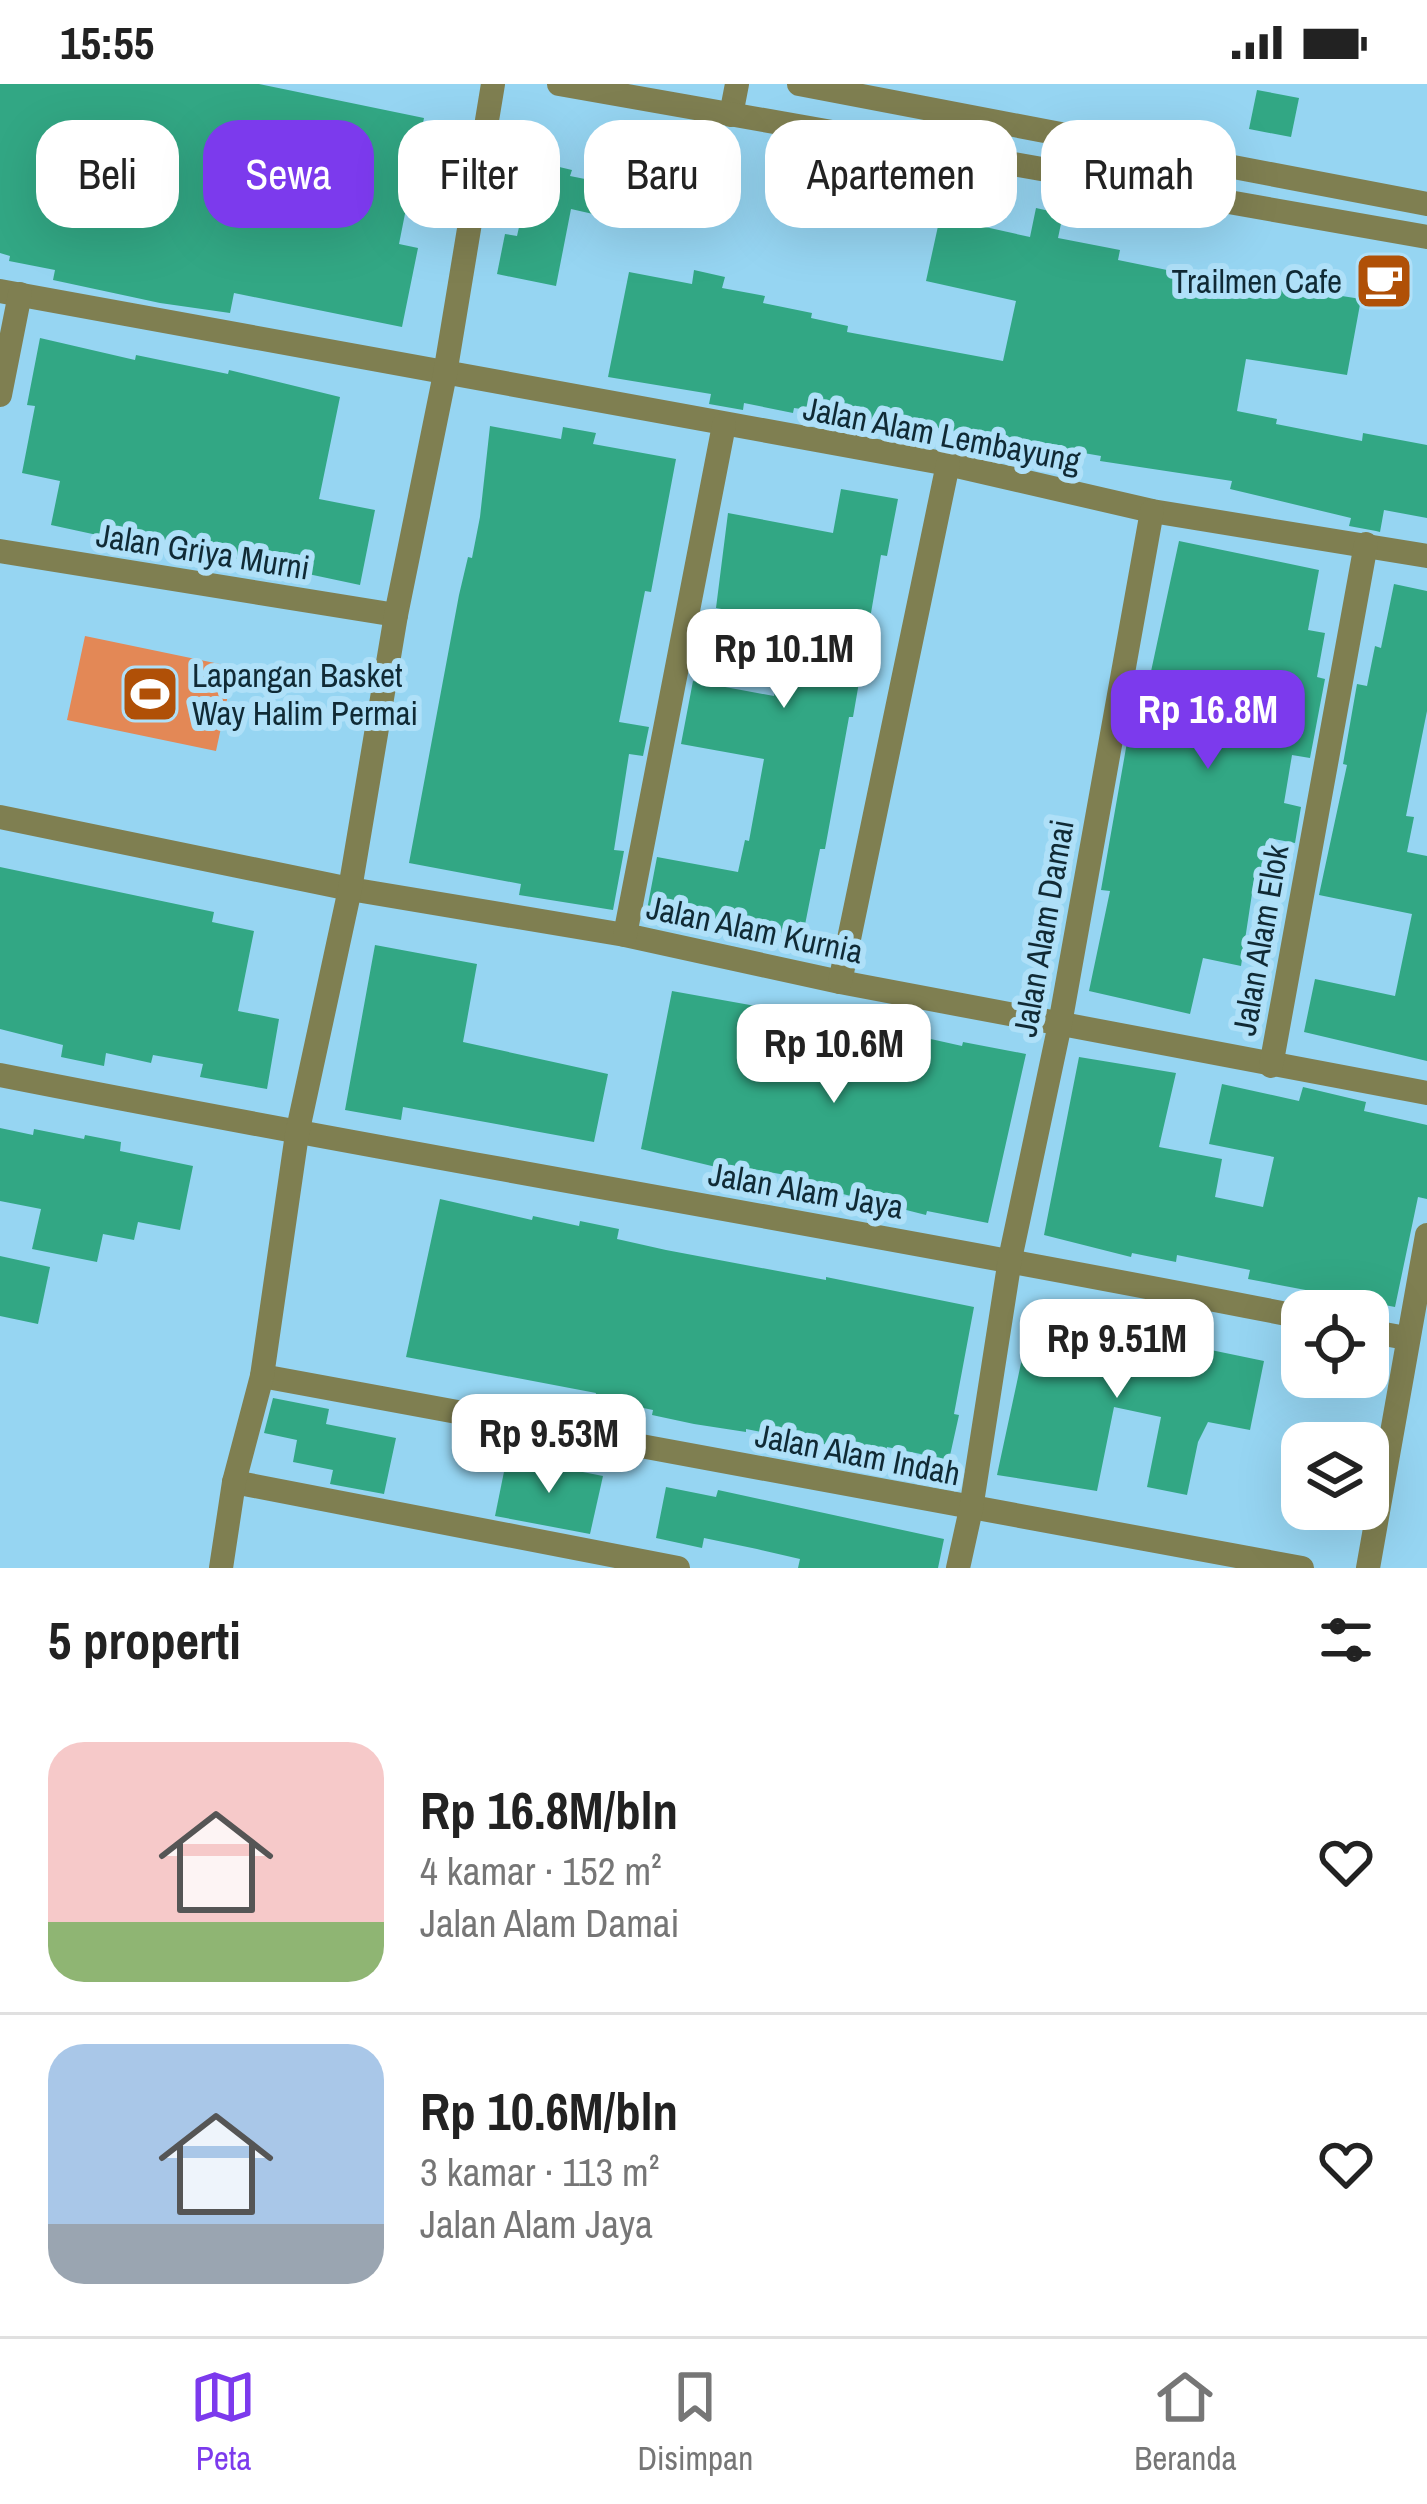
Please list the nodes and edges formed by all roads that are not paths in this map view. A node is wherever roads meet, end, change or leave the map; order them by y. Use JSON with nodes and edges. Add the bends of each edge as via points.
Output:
{"nodes":[{"id":1,"x":493,"y":84,"type":"edge"},
{"id":2,"x":559,"y":84,"type":"edge"},
{"id":3,"x":737,"y":84,"type":"edge"},
{"id":4,"x":799,"y":84,"type":"edge"},
{"id":5,"x":730,"y":115,"type":"junction"},
{"id":6,"x":1427,"y":205,"type":"edge"},
{"id":7,"x":1427,"y":237,"type":"edge"},
{"id":8,"x":10,"y":292,"type":"edge"},
{"id":9,"x":445,"y":374,"type":"junction"},
{"id":10,"x":0,"y":395,"type":"edge"},
{"id":11,"x":724,"y":425,"type":"junction"},
{"id":12,"x":948,"y":464,"type":"junction"},
{"id":13,"x":1152,"y":511,"type":"junction"},
{"id":14,"x":1366,"y":544,"type":"junction"},
{"id":15,"x":0,"y":551,"type":"edge"},
{"id":16,"x":1427,"y":556,"type":"edge"},
{"id":17,"x":396,"y":615,"type":"junction"},
{"id":18,"x":0,"y":817,"type":"edge"},
{"id":19,"x":350,"y":889,"type":"junction"},
{"id":20,"x":625,"y":934,"type":"junction"},
{"id":21,"x":841,"y":982,"type":"junction"},
{"id":22,"x":1060,"y":1024,"type":"junction"},
{"id":23,"x":1271,"y":1066,"type":"junction"},
{"id":24,"x":0,"y":1075,"type":"edge"},
{"id":25,"x":1427,"y":1093,"type":"edge"},
{"id":26,"x":297,"y":1134,"type":"junction"},
{"id":27,"x":1427,"y":1235,"type":"edge"},
{"id":28,"x":1010,"y":1259,"type":"junction"},
{"id":29,"x":1281,"y":1313,"type":"edge"},
{"id":30,"x":1389,"y":1334,"type":"edge"},
{"id":31,"x":1406,"y":1338,"type":"junction"},
{"id":32,"x":262,"y":1376,"type":"junction"},
{"id":33,"x":234,"y":1482,"type":"junction"},
{"id":34,"x":971,"y":1509,"type":"junction"},
{"id":35,"x":221,"y":1568,"type":"edge"},
{"id":36,"x":678,"y":1568,"type":"edge"},
{"id":37,"x":958,"y":1568,"type":"edge"},
{"id":38,"x":1302,"y":1568,"type":"edge"},
{"id":39,"x":1368,"y":1568,"type":"edge"}],
"edges":[{"from":1,"to":9,"type":"street"},
{"from":2,"to":5,"type":"street"},
{"from":3,"to":5,"type":"street"},
{"from":4,"to":6,"type":"street"},
{"from":5,"to":7,"type":"street"},
{"from":8,"to":9,"type":"street","name":"Jalan Alam Lembayung"},
{"from":8,"to":10,"type":"street"},
{"from":9,"to":11,"type":"street","name":"Jalan Alam Lembayung"},
{"from":9,"to":17,"type":"street"},
{"from":11,"to":12,"type":"street","name":"Jalan Alam Lembayung"},
{"from":11,"to":20,"type":"street"},
{"from":12,"to":13,"type":"street","name":"Jalan Alam Lembayung"},
{"from":12,"to":21,"type":"street"},
{"from":13,"to":14,"type":"street","name":"Jalan Alam Lembayung"},
{"from":13,"to":22,"type":"street","name":"Jalan Alam Damai"},
{"from":14,"to":16,"type":"street","name":"Jalan Alam Lembayung"},
{"from":14,"to":23,"type":"street","name":"Jalan Alam Elok"},
{"from":15,"to":17,"type":"street","name":"Jalan Griya Murni"},
{"from":17,"to":19,"type":"street"},
{"from":18,"to":19,"type":"street","name":"Jalan Alam Kurnia"},
{"from":19,"to":20,"type":"street","name":"Jalan Alam Kurnia"},
{"from":19,"to":26,"type":"street"},
{"from":20,"to":21,"type":"street","name":"Jalan Alam Kurnia"},
{"from":21,"to":22,"type":"street","name":"Jalan Alam Kurnia"},
{"from":22,"to":23,"type":"street","name":"Jalan Alam Kurnia"},
{"from":22,"to":28,"type":"street","name":"Jalan Alam Damai"},
{"from":23,"to":25,"type":"street","name":"Jalan Alam Kurnia"},
{"from":24,"to":26,"type":"street","name":"Jalan Alam Jaya"},
{"from":26,"to":28,"type":"street","name":"Jalan Alam Jaya"},
{"from":26,"to":32,"type":"street"},
{"from":27,"to":31,"type":"street"},
{"from":28,"to":29,"type":"street","name":"Jalan Alam Jaya"},
{"from":28,"to":34,"type":"street","name":"Jalan Alam Damai"},
{"from":30,"to":31,"type":"street"},
{"from":31,"to":39,"type":"street"},
{"from":32,"to":33,"type":"street"},
{"from":32,"to":34,"type":"street","name":"Jalan Alam Indah"},
{"from":33,"to":35,"type":"street"},
{"from":33,"to":36,"type":"street"},
{"from":34,"to":37,"type":"street","name":"Jalan Alam Damai"},
{"from":34,"to":38,"type":"street","name":"Jalan Alam Indah"}]}
